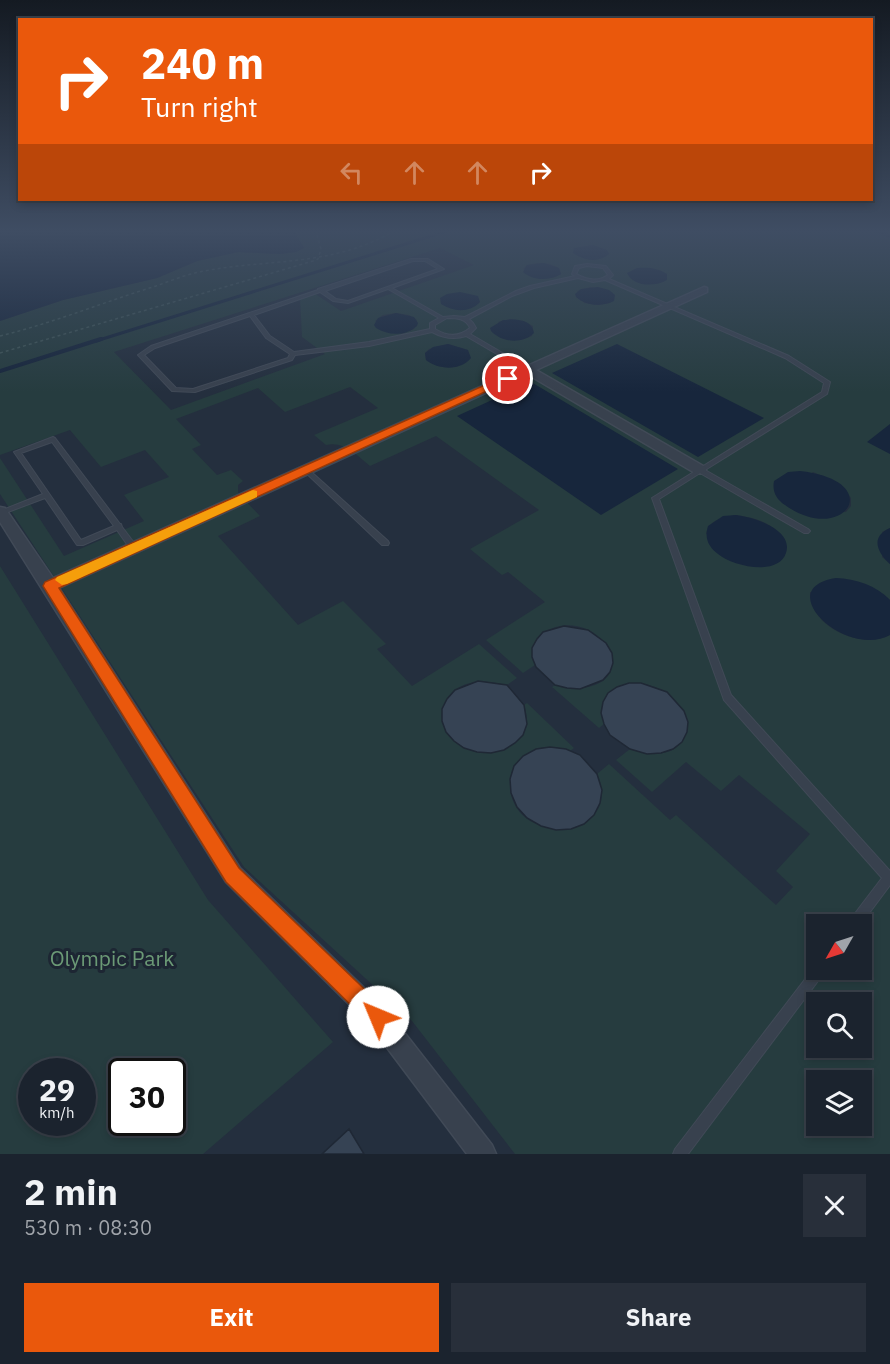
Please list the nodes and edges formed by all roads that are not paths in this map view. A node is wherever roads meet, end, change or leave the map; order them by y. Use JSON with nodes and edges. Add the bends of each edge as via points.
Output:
{"nodes":[{"id":1,"x":336,"y":285,"type":"edge"},
{"id":2,"x":398,"y":285,"type":"edge"},
{"id":3,"x":544,"y":285,"type":"edge"},
{"id":4,"x":619,"y":285,"type":"edge"},
{"id":5,"x":389,"y":288,"type":"junction"},
{"id":6,"x":320,"y":290,"type":"junction"},
{"id":7,"x":704,"y":290,"type":"dead end"},
{"id":8,"x":668,"y":306,"type":"junction"},
{"id":9,"x":251,"y":314,"type":"junction"},
{"id":10,"x":442,"y":318,"type":"junction"},
{"id":11,"x":466,"y":319,"type":"junction"},
{"id":12,"x":433,"y":330,"type":"junction"},
{"id":13,"x":467,"y":334,"type":"junction"},
{"id":14,"x":293,"y":354,"type":"junction"},
{"id":15,"x":528,"y":369,"type":"junction"},
{"id":16,"x":306,"y":470,"type":"junction"},
{"id":17,"x":700,"y":470,"type":"junction"},
{"id":18,"x":47,"y":495,"type":"junction"},
{"id":19,"x":1,"y":512,"type":"edge"},
{"id":20,"x":119,"y":526,"type":"junction"},
{"id":21,"x":806,"y":531,"type":"dead end"},
{"id":22,"x":385,"y":543,"type":"dead end"},
{"id":23,"x":135,"y":548,"type":"junction"},
{"id":24,"x":50,"y":586,"type":"junction"},
{"id":25,"x":862,"y":914,"type":"edge"},
{"id":26,"x":812,"y":980,"type":"edge"},
{"id":27,"x":483,"y":1154,"type":"edge"},
{"id":28,"x":680,"y":1154,"type":"edge"}],
"edges":[{"from":1,"to":6,"type":"lane"},
{"from":2,"to":5,"type":"lane"},
{"from":3,"to":11,"type":"lane","via":[[519,291]]},
{"from":4,"to":8,"type":"lane"},
{"from":5,"to":6,"type":"lane","via":[[342,302]]},
{"from":5,"to":10,"type":"lane"},
{"from":6,"to":9,"type":"lane"},
{"from":7,"to":8,"type":"street"},
{"from":8,"to":15,"type":"street"},
{"from":8,"to":17,"type":"lane","via":[[787,357],[827,382],[825,393]]},
{"from":9,"to":14,"type":"lane","via":[[268,337]]},
{"from":9,"to":14,"type":"lane","via":[[153,347],[141,355],[174,390],[193,391],[290,359]]},
{"from":10,"to":11,"type":"lane"},
{"from":10,"to":12,"type":"lane","via":[[432,324]]},
{"from":11,"to":13,"type":"lane","via":[[473,325]]},
{"from":12,"to":13,"type":"lane","via":[[448,336]]},
{"from":12,"to":14,"type":"lane"},
{"from":13,"to":15,"type":"lane"},
{"from":15,"to":16,"type":"street"},
{"from":15,"to":17,"type":"street"},
{"from":16,"to":22,"type":"lane"},
{"from":16,"to":23,"type":"street"},
{"from":17,"to":21,"type":"lane"},
{"from":17,"to":25,"type":"lane","via":[[655,498],[727,697],[889,878]]},
{"from":18,"to":19,"type":"lane"},
{"from":18,"to":20,"type":"lane","via":[[80,543]]},
{"from":18,"to":20,"type":"lane","via":[[17,452],[53,439]]},
{"from":19,"to":24,"type":"street"},
{"from":20,"to":23,"type":"lane"},
{"from":23,"to":24,"type":"street"},
{"from":24,"to":27,"type":"street","via":[[233,875],[378,1017]]},
{"from":26,"to":28,"type":"lane"}]}
